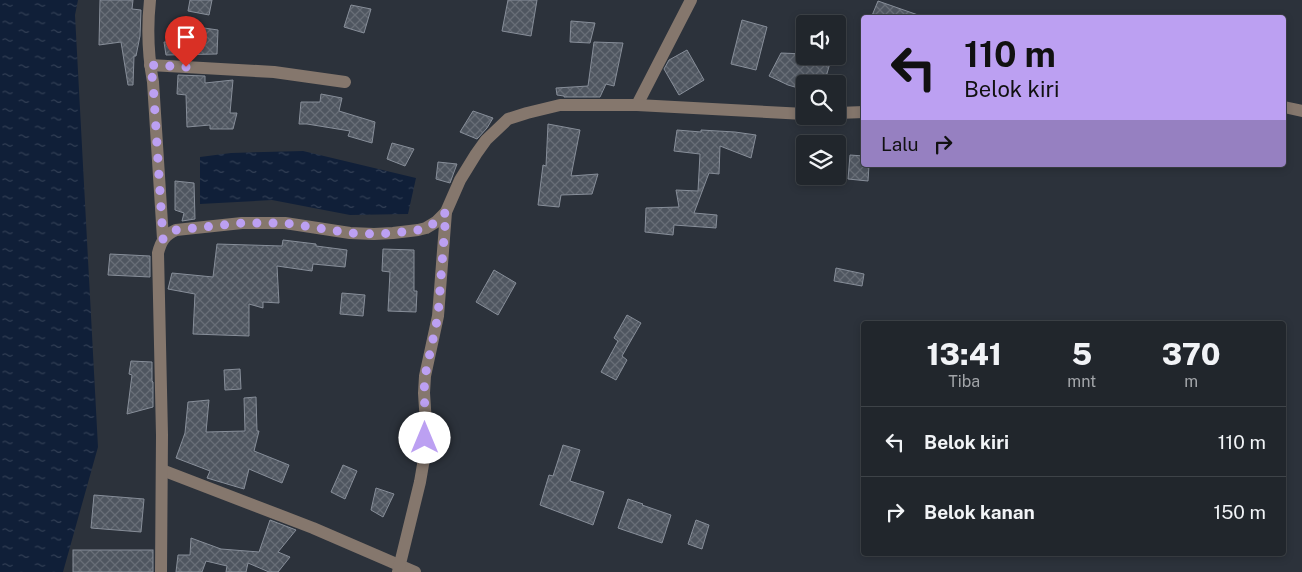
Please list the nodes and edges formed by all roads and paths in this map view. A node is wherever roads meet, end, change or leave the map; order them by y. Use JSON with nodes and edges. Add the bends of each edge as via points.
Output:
{"nodes":[{"id":1,"x":150,"y":0,"type":"edge"},
{"id":2,"x":691,"y":0,"type":"edge"},
{"id":3,"x":150,"y":65,"type":"junction"},
{"id":4,"x":345,"y":82,"type":"dead end"},
{"id":5,"x":637,"y":105,"type":"junction"},
{"id":6,"x":1286,"y":107,"type":"edge"},
{"id":7,"x":1302,"y":111,"type":"edge"},
{"id":8,"x":861,"y":112,"type":"edge"},
{"id":9,"x":846,"y":113,"type":"edge"},
{"id":10,"x":796,"y":114,"type":"edge"},
{"id":11,"x":446,"y":212,"type":"junction"},
{"id":12,"x":163,"y":239,"type":"junction"},
{"id":13,"x":162,"y":470,"type":"junction"},
{"id":14,"x":398,"y":569,"type":"edge"},
{"id":15,"x":161,"y":572,"type":"edge"},
{"id":16,"x":415,"y":572,"type":"edge"}],
"edges":[{"from":1,"to":3,"type":"street"},
{"from":2,"to":5,"type":"street"},
{"from":3,"to":4,"type":"street","via":[[274,72]]},
{"from":3,"to":12,"type":"street"},
{"from":5,"to":10,"type":"street"},
{"from":5,"to":11,"type":"street","via":[[560,105],[508,119],[476,154]]},
{"from":6,"to":7,"type":"street"},
{"from":8,"to":9,"type":"street"},
{"from":11,"to":12,"type":"street","via":[[426,228],[393,233],[350,233],[285,223],[242,223],[176,230]]},
{"from":11,"to":14,"type":"street","via":[[438,316],[425,376],[425,453]]},
{"from":12,"to":13,"type":"street","via":[[158,253]]},
{"from":13,"to":14,"type":"street","via":[[313,528]]},
{"from":13,"to":15,"type":"street"},
{"from":14,"to":16,"type":"street"}]}
